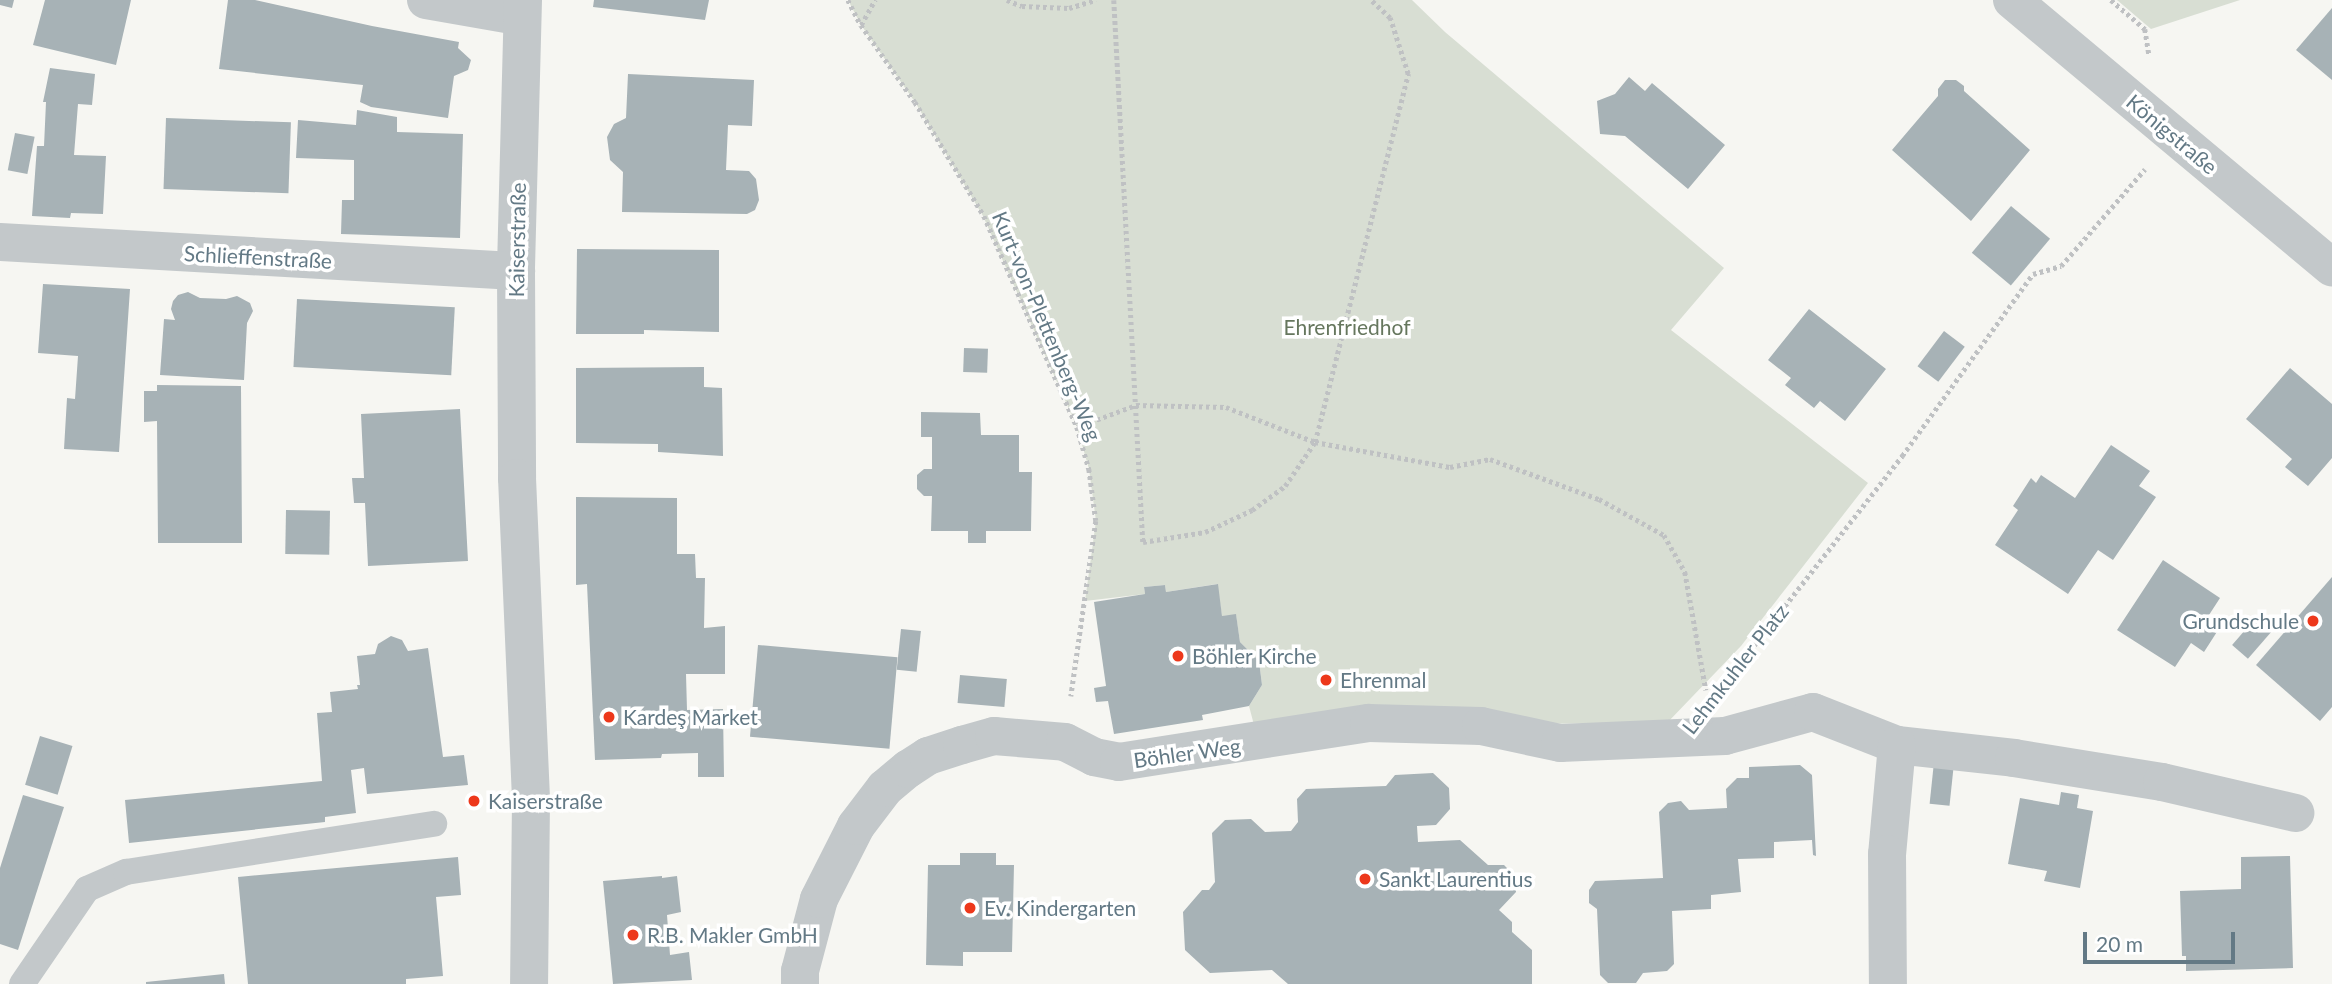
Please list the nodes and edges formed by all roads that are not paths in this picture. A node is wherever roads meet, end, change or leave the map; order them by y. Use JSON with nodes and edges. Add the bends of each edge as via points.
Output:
{"nodes":[{"id":1,"x":426,"y":0,"type":"edge"},
{"id":2,"x":2012,"y":0,"type":"edge"},
{"id":3,"x":523,"y":8,"type":"edge"},
{"id":4,"x":0,"y":242,"type":"edge"},
{"id":5,"x":2332,"y":268,"type":"edge"},
{"id":6,"x":516,"y":271,"type":"junction"},
{"id":7,"x":1679,"y":739,"type":"joint"},
{"id":8,"x":1897,"y":745,"type":"junction"},
{"id":9,"x":2295,"y":813,"type":"dead end"},
{"id":10,"x":434,"y":824,"type":"dead end"},
{"id":11,"x":22,"y":984,"type":"edge"},
{"id":12,"x":529,"y":984,"type":"edge"},
{"id":13,"x":800,"y":984,"type":"edge"},
{"id":14,"x":1888,"y":984,"type":"edge"}],
"edges":[{"from":1,"to":3,"type":"street"},
{"from":2,"to":5,"type":"street","name":"Königstraße"},
{"from":3,"to":6,"type":"street","name":"Kaiserstraße"},
{"from":4,"to":6,"type":"street","name":"Schlieffenstraße"},
{"from":6,"to":12,"type":"street","name":"Kaiserstraße","via":[[517,478],[531,800]]},
{"from":7,"to":8,"type":"street","name":"Lehmkuhler Platz","via":[[1717,720],[1813,712]]},
{"from":7,"to":13,"type":"street","name":"Böhler Weg","via":[[1560,743],[1481,726],[1369,723],[1119,762],[1094,757],[1065,742],[994,736],[928,756],[885,788],[856,826],[819,899]]},
{"from":8,"to":9,"type":"street","name":"Lehmkuhler Platz","via":[[2162,782]]},
{"from":8,"to":14,"type":"street","via":[[1887,854]]},
{"from":10,"to":11,"type":"lane","via":[[126,872],[87,889]]}]}
